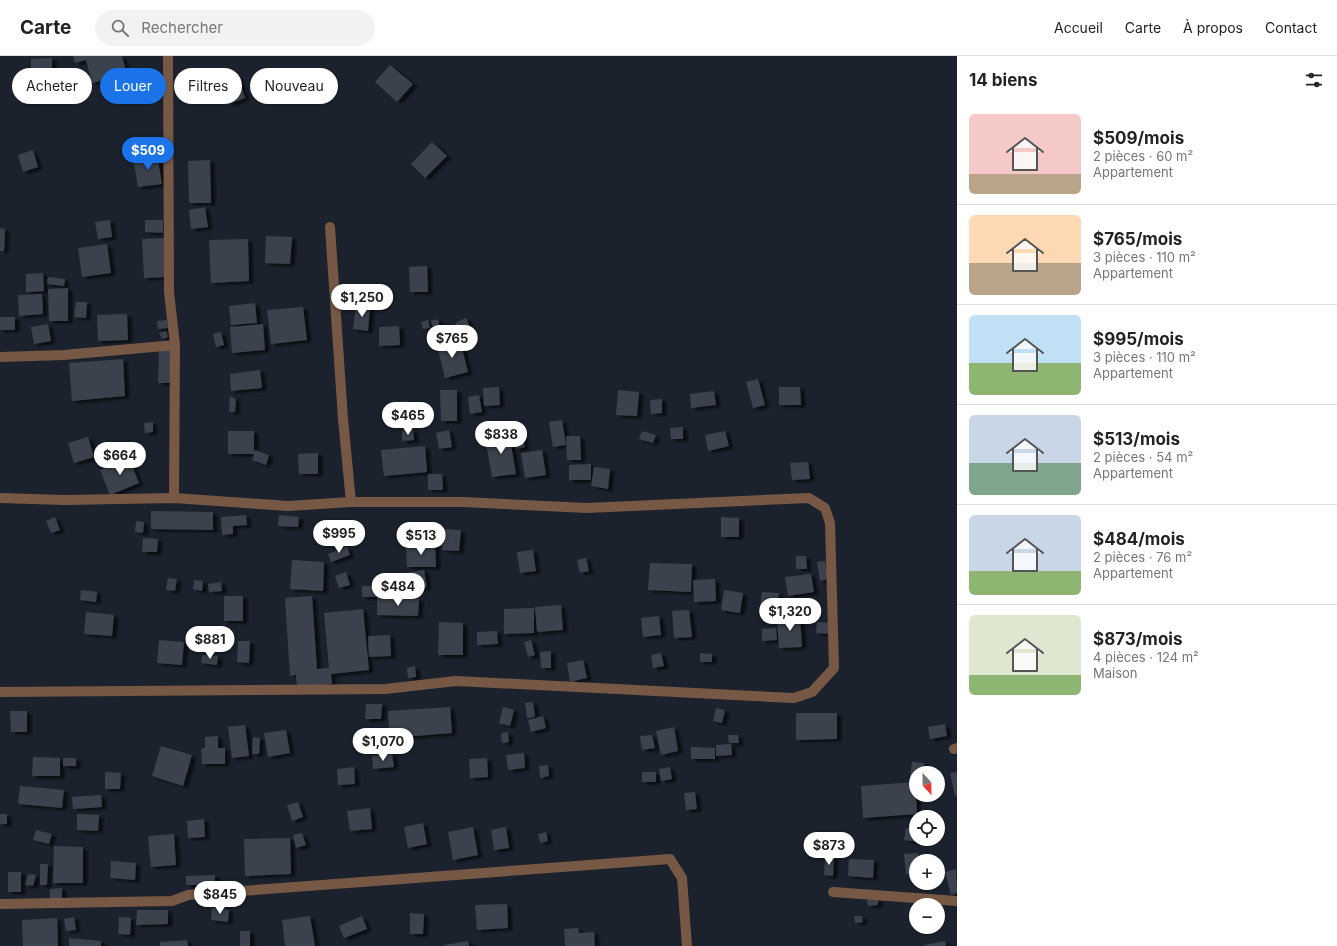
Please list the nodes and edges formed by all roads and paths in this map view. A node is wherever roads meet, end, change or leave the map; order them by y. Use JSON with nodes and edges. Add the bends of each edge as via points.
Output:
{"nodes":[{"id":1,"x":168,"y":56,"type":"edge"},
{"id":2,"x":330,"y":227,"type":"dead end"},
{"id":3,"x":175,"y":345,"type":"junction"},
{"id":4,"x":0,"y":357,"type":"edge"},
{"id":5,"x":0,"y":498,"type":"edge"},
{"id":6,"x":174,"y":498,"type":"junction"},
{"id":7,"x":351,"y":502,"type":"junction"},
{"id":8,"x":0,"y":692,"type":"edge"},
{"id":9,"x":833,"y":892,"type":"dead end"},
{"id":10,"x":957,"y":901,"type":"edge"},
{"id":11,"x":0,"y":904,"type":"edge"},
{"id":12,"x":687,"y":946,"type":"edge"}],
"edges":[{"from":1,"to":3,"type":"street","via":[[169,292]]},
{"from":2,"to":7,"type":"street"},
{"from":3,"to":4,"type":"street","via":[[64,355]]},
{"from":3,"to":6,"type":"street"},
{"from":5,"to":6,"type":"street"},
{"from":6,"to":7,"type":"street","via":[[288,506]]},
{"from":7,"to":8,"type":"street","via":[[464,502],[587,508],[809,498],[825,508],[830,523],[834,668],[812,692],[794,698],[456,681],[385,689]]},
{"from":9,"to":10,"type":"street"},
{"from":11,"to":12,"type":"street","via":[[172,901],[188,895],[670,859],[682,878]]}]}
